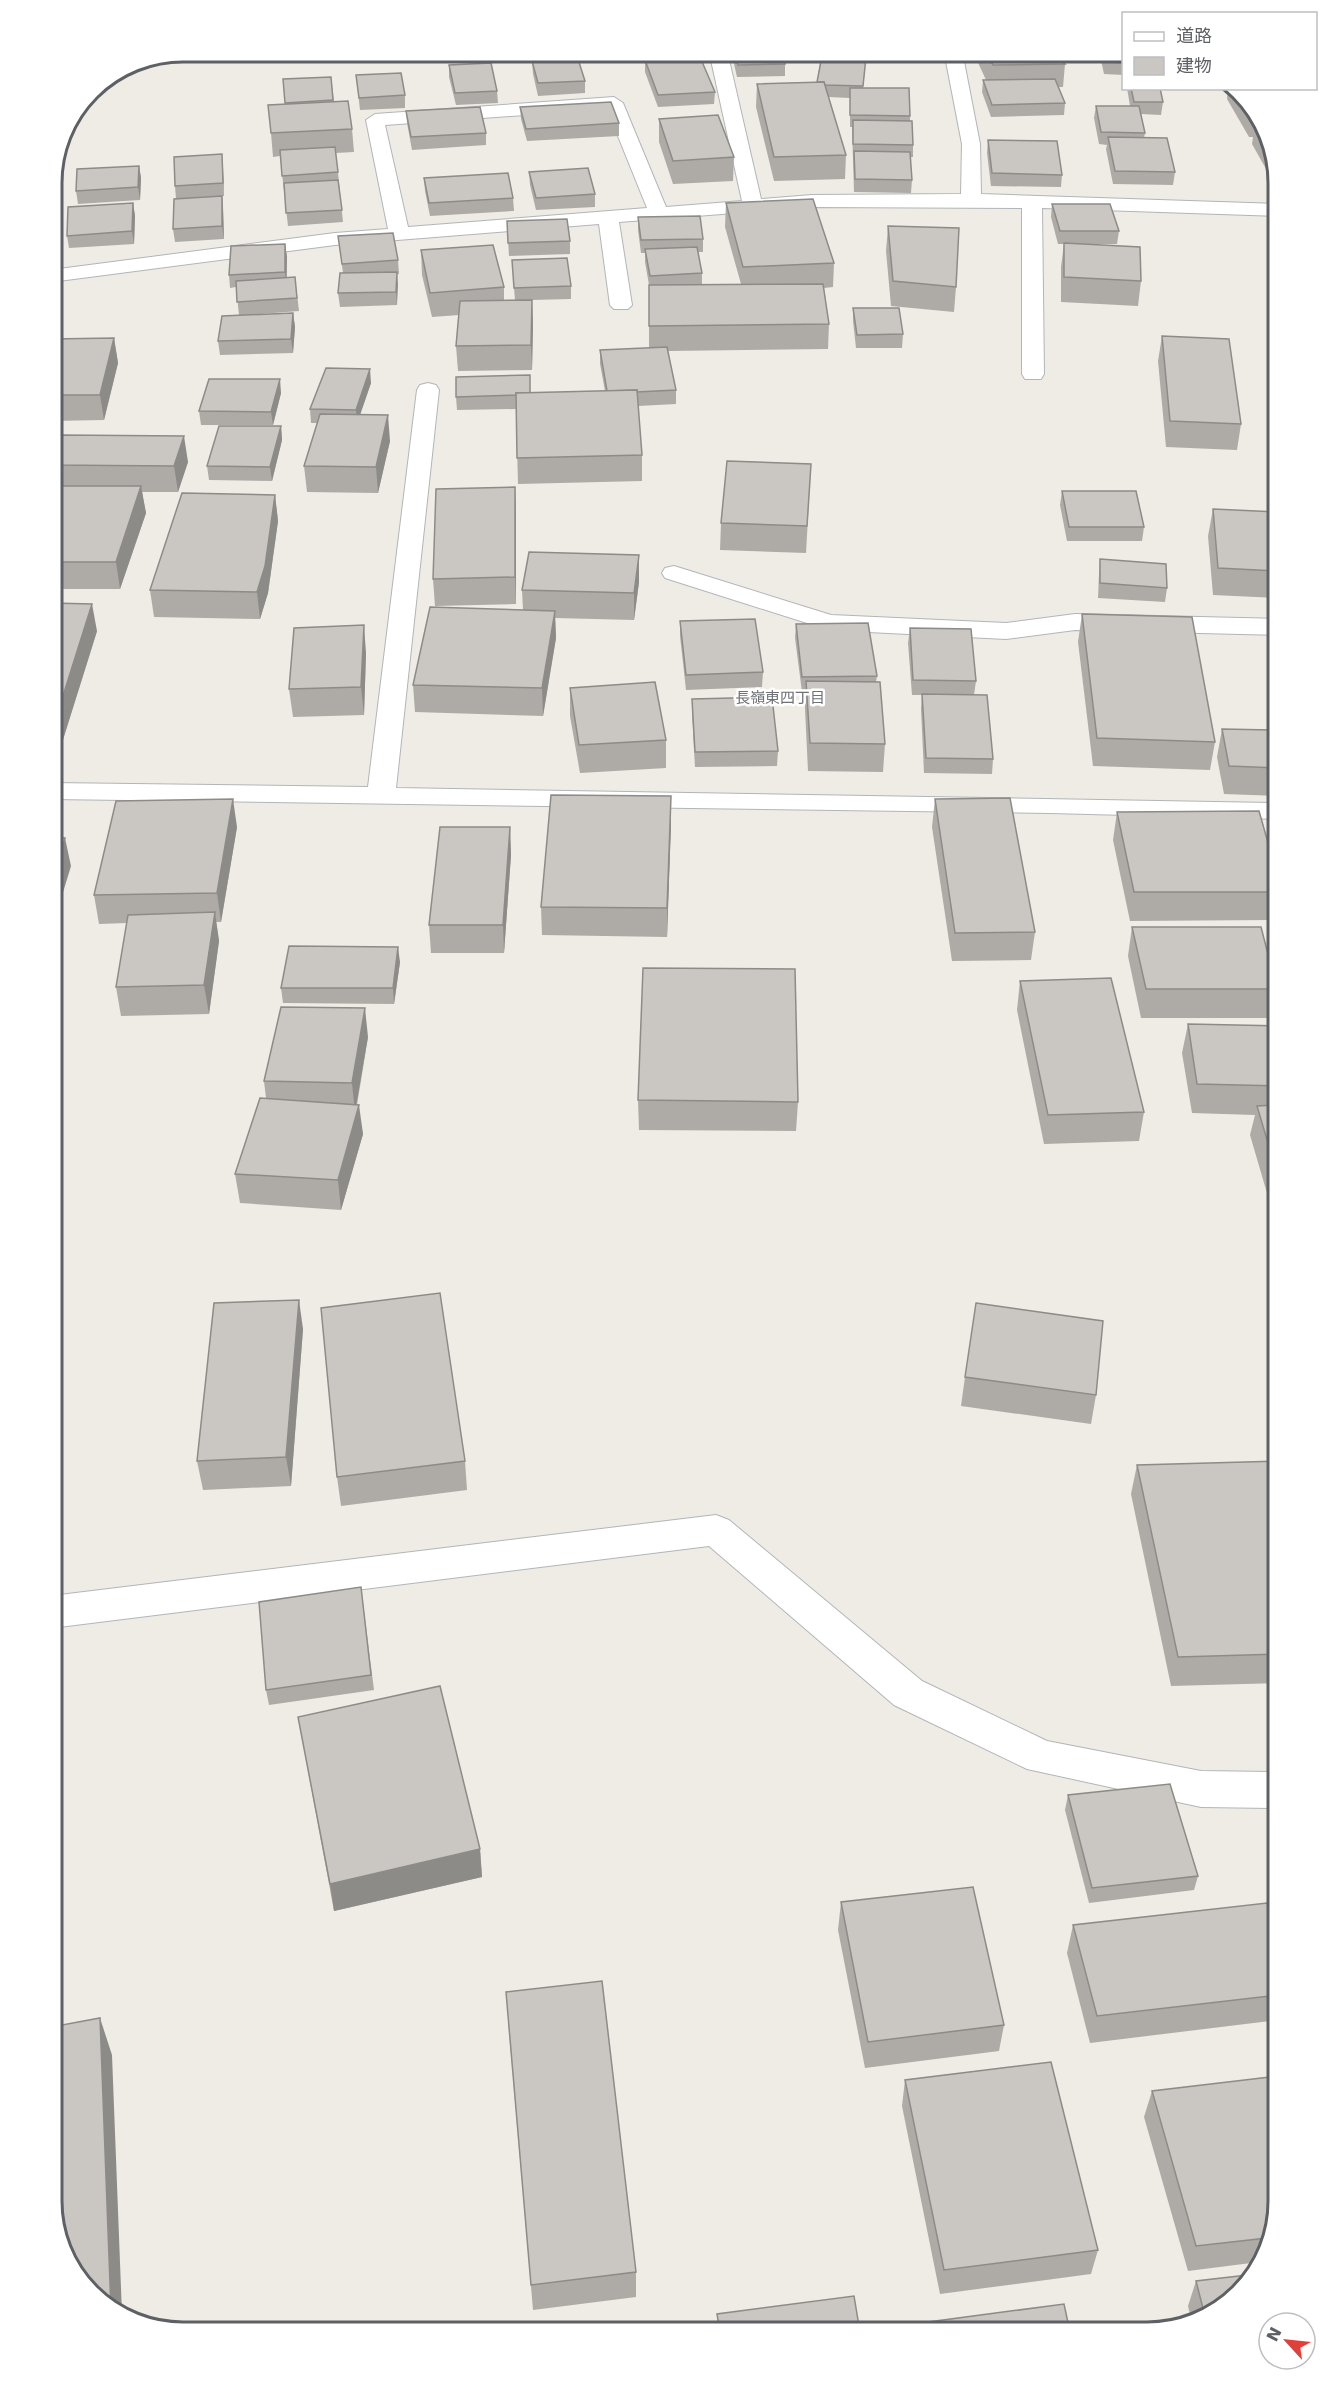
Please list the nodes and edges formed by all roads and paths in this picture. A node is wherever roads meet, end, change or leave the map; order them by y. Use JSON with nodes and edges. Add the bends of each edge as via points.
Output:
{"nodes":[{"id":1,"x":720,"y":62,"type":"edge"},
{"id":2,"x":955,"y":62,"type":"edge"},
{"id":3,"x":971,"y":200,"type":"junction"},
{"id":4,"x":1032,"y":203,"type":"junction"},
{"id":5,"x":753,"y":206,"type":"junction"},
{"id":6,"x":1268,"y":210,"type":"edge"},
{"id":7,"x":659,"y":214,"type":"junction"},
{"id":8,"x":608,"y":218,"type":"junction"},
{"id":9,"x":399,"y":234,"type":"junction"},
{"id":10,"x":62,"y":275,"type":"edge"},
{"id":11,"x":621,"y":305,"type":"dead end"},
{"id":12,"x":1033,"y":374,"type":"dead end"},
{"id":13,"x":428,"y":390,"type":"dead end"},
{"id":14,"x":674,"y":573,"type":"dead end"},
{"id":15,"x":1268,"y":627,"type":"edge"},
{"id":16,"x":62,"y":792,"type":"edge"},
{"id":17,"x":381,"y":796,"type":"junction"},
{"id":18,"x":1268,"y":812,"type":"edge"},
{"id":19,"x":62,"y":1611,"type":"edge"},
{"id":20,"x":1268,"y":1790,"type":"edge"}],
"edges":[{"from":1,"to":5,"type":"street"},
{"from":2,"to":3,"type":"street","via":[[971,144]]},
{"from":3,"to":4,"type":"street"},
{"from":3,"to":5,"type":"street","via":[[812,201]]},
{"from":4,"to":6,"type":"street"},
{"from":4,"to":12,"type":"street"},
{"from":5,"to":7,"type":"street"},
{"from":7,"to":8,"type":"street"},
{"from":7,"to":9,"type":"street","via":[[614,103],[375,120]]},
{"from":8,"to":9,"type":"street"},
{"from":8,"to":11,"type":"street"},
{"from":9,"to":10,"type":"street"},
{"from":13,"to":17,"type":"street"},
{"from":14,"to":15,"type":"street","via":[[829,622],[1006,631],[1075,622]]},
{"from":16,"to":17,"type":"street"},
{"from":17,"to":18,"type":"street"},
{"from":19,"to":20,"type":"street","via":[[716,1530],[908,1693],[1041,1757],[1201,1789]]}]}
